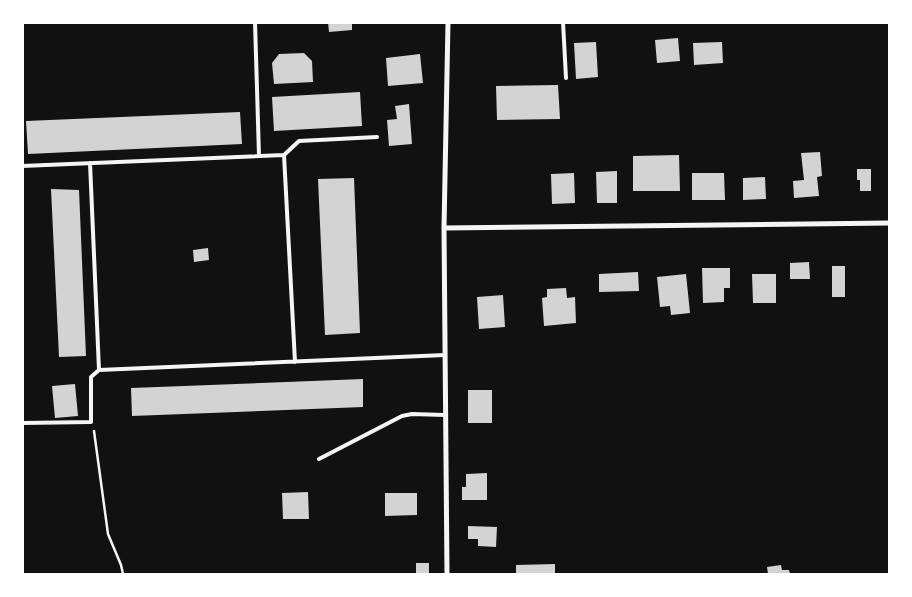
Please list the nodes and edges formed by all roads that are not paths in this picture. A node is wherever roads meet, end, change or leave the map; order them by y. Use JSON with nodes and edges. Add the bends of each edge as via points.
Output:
{"nodes":[{"id":1,"x":255,"y":22,"type":"edge"},
{"id":2,"x":448,"y":22,"type":"edge"},
{"id":3,"x":563,"y":22,"type":"edge"},
{"id":4,"x":566,"y":78,"type":"dead end"},
{"id":5,"x":377,"y":137,"type":"dead end"},
{"id":6,"x":284,"y":155,"type":"junction"},
{"id":7,"x":259,"y":156,"type":"junction"},
{"id":8,"x":90,"y":164,"type":"junction"},
{"id":9,"x":22,"y":166,"type":"edge"},
{"id":10,"x":890,"y":223,"type":"edge"},
{"id":11,"x":444,"y":228,"type":"junction"},
{"id":12,"x":444,"y":355,"type":"junction"},
{"id":13,"x":295,"y":362,"type":"junction"},
{"id":14,"x":99,"y":370,"type":"junction"},
{"id":15,"x":445,"y":415,"type":"junction"},
{"id":16,"x":22,"y":423,"type":"edge"},
{"id":17,"x":319,"y":459,"type":"dead end"},
{"id":18,"x":447,"y":574,"type":"edge"}],
"edges":[{"from":1,"to":7,"type":"lane"},
{"from":2,"to":11,"type":"street"},
{"from":3,"to":4,"type":"lane"},
{"from":5,"to":6,"type":"lane","via":[[299,141]]},
{"from":6,"to":7,"type":"lane"},
{"from":6,"to":13,"type":"lane"},
{"from":7,"to":8,"type":"lane"},
{"from":8,"to":9,"type":"lane"},
{"from":8,"to":14,"type":"lane"},
{"from":10,"to":11,"type":"street"},
{"from":11,"to":12,"type":"street"},
{"from":12,"to":13,"type":"lane"},
{"from":12,"to":15,"type":"street"},
{"from":13,"to":14,"type":"lane"},
{"from":14,"to":16,"type":"lane","via":[[91,376],[91,422]]},
{"from":15,"to":17,"type":"lane","via":[[402,416]]},
{"from":15,"to":18,"type":"street"}]}
